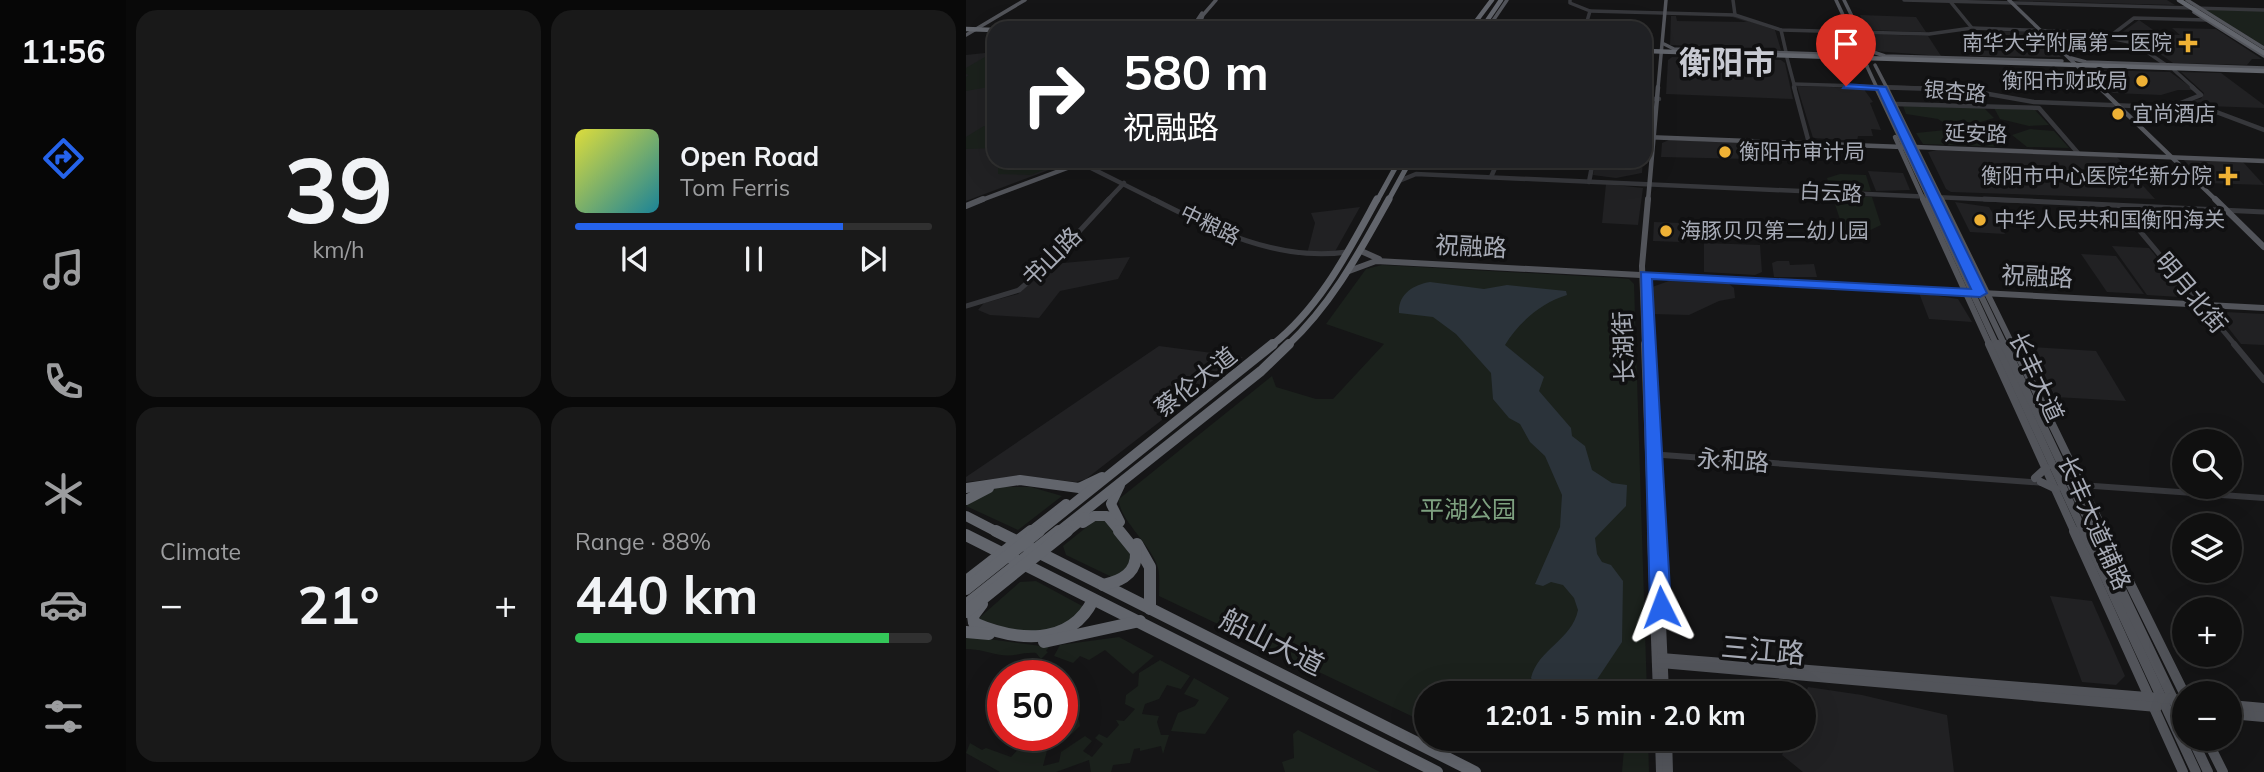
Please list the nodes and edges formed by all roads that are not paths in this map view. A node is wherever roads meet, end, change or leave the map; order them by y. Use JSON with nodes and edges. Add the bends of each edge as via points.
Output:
{"nodes":[{"id":1,"x":1024,"y":0,"type":"edge"},
{"id":2,"x":1214,"y":0,"type":"edge"},
{"id":3,"x":1493,"y":0,"type":"edge"},
{"id":4,"x":1504,"y":0,"type":"edge"},
{"id":5,"x":1571,"y":0,"type":"edge"},
{"id":6,"x":1667,"y":0,"type":"edge"},
{"id":7,"x":1733,"y":0,"type":"edge"},
{"id":8,"x":1838,"y":0,"type":"edge"},
{"id":9,"x":1904,"y":0,"type":"edge"},
{"id":10,"x":1923,"y":0,"type":"edge"},
{"id":11,"x":2181,"y":0,"type":"edge"},
{"id":12,"x":1949,"y":1,"type":"edge"},
{"id":13,"x":2011,"y":2,"type":"edge"},
{"id":14,"x":2117,"y":6,"type":"junction"},
{"id":15,"x":2193,"y":7,"type":"junction"},
{"id":16,"x":2264,"y":9,"type":"edge"},
{"id":17,"x":1205,"y":11,"type":"junction"},
{"id":18,"x":1591,"y":11,"type":"junction"},
{"id":19,"x":1666,"y":13,"type":"junction"},
{"id":20,"x":1735,"y":15,"type":"junction"},
{"id":21,"x":2134,"y":19,"type":"junction"},
{"id":22,"x":991,"y":21,"type":"edge"},
{"id":23,"x":1196,"y":21,"type":"edge"},
{"id":24,"x":1200,"y":21,"type":"edge"},
{"id":25,"x":1482,"y":21,"type":"edge"},
{"id":26,"x":1484,"y":21,"type":"edge"},
{"id":27,"x":1489,"y":21,"type":"edge"},
{"id":28,"x":1587,"y":21,"type":"edge"},
{"id":29,"x":2208,"y":21,"type":"junction"},
{"id":30,"x":987,"y":23,"type":"edge"},
{"id":31,"x":978,"y":29,"type":"junction"},
{"id":32,"x":1972,"y":29,"type":"junction"},
{"id":33,"x":987,"y":30,"type":"edge"},
{"id":34,"x":987,"y":30,"type":"edge"},
{"id":35,"x":1781,"y":30,"type":"junction"},
{"id":36,"x":2041,"y":30,"type":"junction"},
{"id":37,"x":967,"y":32,"type":"edge"},
{"id":38,"x":1853,"y":32,"type":"junction"},
{"id":39,"x":2110,"y":37,"type":"junction"},
{"id":40,"x":2250,"y":46,"type":"junction"},
{"id":41,"x":1652,"y":50,"type":"edge"},
{"id":42,"x":1855,"y":50,"type":"joint"},
{"id":43,"x":1662,"y":51,"type":"junction"},
{"id":44,"x":1716,"y":52,"type":"junction"},
{"id":45,"x":2264,"y":52,"type":"edge"},
{"id":46,"x":1682,"y":53,"type":"junction"},
{"id":47,"x":1673,"y":54,"type":"junction"},
{"id":48,"x":1729,"y":55,"type":"junction"},
{"id":49,"x":1786,"y":55,"type":"junction"},
{"id":50,"x":1779,"y":56,"type":"junction"},
{"id":51,"x":1848,"y":57,"type":"junction"},
{"id":52,"x":1945,"y":60,"type":"junction"},
{"id":53,"x":1937,"y":61,"type":"junction"},
{"id":54,"x":2051,"y":62,"type":"junction"},
{"id":55,"x":1871,"y":63,"type":"junction"},
{"id":56,"x":2064,"y":64,"type":"junction"},
{"id":57,"x":2076,"y":65,"type":"junction"},
{"id":58,"x":2090,"y":65,"type":"junction"},
{"id":59,"x":2166,"y":65,"type":"junction"},
{"id":60,"x":2098,"y":66,"type":"junction"},
{"id":61,"x":2177,"y":69,"type":"junction"},
{"id":62,"x":2263,"y":70,"type":"edge"},
{"id":63,"x":1794,"y":85,"type":"junction"},
{"id":64,"x":1880,"y":87,"type":"junction"},
{"id":65,"x":1652,"y":99,"type":"edge"},
{"id":66,"x":1658,"y":99,"type":"junction"},
{"id":67,"x":2187,"y":101,"type":"junction"},
{"id":68,"x":2034,"y":102,"type":"junction"},
{"id":69,"x":1892,"y":104,"type":"junction"},
{"id":70,"x":2118,"y":105,"type":"junction"},
{"id":71,"x":2039,"y":108,"type":"junction"},
{"id":72,"x":1892,"y":123,"type":"junction"},
{"id":73,"x":2264,"y":130,"type":"edge"},
{"id":74,"x":1655,"y":136,"type":"junction"},
{"id":75,"x":1809,"y":142,"type":"junction"},
{"id":76,"x":1907,"y":146,"type":"junction"},
{"id":77,"x":2077,"y":153,"type":"junction"},
{"id":78,"x":2171,"y":156,"type":"junction"},
{"id":79,"x":2264,"y":160,"type":"edge"},
{"id":80,"x":1064,"y":168,"type":"edge"},
{"id":81,"x":1092,"y":168,"type":"edge"},
{"id":82,"x":1403,"y":168,"type":"edge"},
{"id":83,"x":1404,"y":168,"type":"edge"},
{"id":84,"x":1412,"y":168,"type":"edge"},
{"id":85,"x":1495,"y":168,"type":"edge"},
{"id":86,"x":1592,"y":168,"type":"edge"},
{"id":87,"x":1491,"y":177,"type":"junction"},
{"id":88,"x":1399,"y":181,"type":"junction"},
{"id":89,"x":1589,"y":181,"type":"junction"},
{"id":90,"x":1123,"y":184,"type":"junction"},
{"id":91,"x":1651,"y":184,"type":"junction"},
{"id":92,"x":1132,"y":189,"type":"junction"},
{"id":93,"x":1113,"y":195,"type":"junction"},
{"id":94,"x":1931,"y":197,"type":"junction"},
{"id":95,"x":966,"y":204,"type":"edge"},
{"id":96,"x":2120,"y":206,"type":"junction"},
{"id":97,"x":2226,"y":210,"type":"junction"},
{"id":98,"x":2264,"y":211,"type":"edge"},
{"id":99,"x":1934,"y":214,"type":"junction"},
{"id":100,"x":2264,"y":246,"type":"edge"},
{"id":101,"x":1349,"y":251,"type":"junction"},
{"id":102,"x":1361,"y":251,"type":"junction"},
{"id":103,"x":1338,"y":271,"type":"junction"},
{"id":104,"x":1349,"y":271,"type":"junction"},
{"id":105,"x":1644,"y":274,"type":"junction"},
{"id":106,"x":1954,"y":290,"type":"junction"},
{"id":107,"x":1976,"y":291,"type":"junction"},
{"id":108,"x":2000,"y":293,"type":"junction"},
{"id":109,"x":2201,"y":303,"type":"junction"},
{"id":110,"x":966,"y":306,"type":"edge"},
{"id":111,"x":2264,"y":306,"type":"edge"},
{"id":112,"x":2018,"y":370,"type":"junction"},
{"id":113,"x":2264,"y":379,"type":"edge"},
{"id":114,"x":2019,"y":409,"type":"junction"},
{"id":115,"x":2028,"y":410,"type":"junction"},
{"id":116,"x":1142,"y":451,"type":"junction"},
{"id":117,"x":1652,"y":454,"type":"junction"},
{"id":118,"x":2046,"y":468,"type":"junction"},
{"id":119,"x":1136,"y":469,"type":"junction"},
{"id":120,"x":1113,"y":471,"type":"junction"},
{"id":121,"x":2038,"y":480,"type":"junction"},
{"id":122,"x":2061,"y":483,"type":"junction"},
{"id":123,"x":2081,"y":483,"type":"junction"},
{"id":124,"x":1121,"y":484,"type":"junction"},
{"id":125,"x":966,"y":488,"type":"edge"},
{"id":126,"x":2264,"y":496,"type":"edge"},
{"id":127,"x":966,"y":500,"type":"edge"},
{"id":128,"x":966,"y":516,"type":"edge"},
{"id":129,"x":1048,"y":517,"type":"junction"},
{"id":130,"x":1066,"y":534,"type":"junction"},
{"id":131,"x":966,"y":535,"type":"edge"},
{"id":132,"x":996,"y":554,"type":"junction"},
{"id":133,"x":966,"y":575,"type":"edge"},
{"id":134,"x":966,"y":582,"type":"edge"},
{"id":135,"x":1102,"y":585,"type":"junction"},
{"id":136,"x":1001,"y":586,"type":"junction"},
{"id":137,"x":966,"y":589,"type":"edge"},
{"id":138,"x":1093,"y":600,"type":"junction"},
{"id":139,"x":966,"y":605,"type":"edge"},
{"id":140,"x":1150,"y":609,"type":"junction"},
{"id":141,"x":966,"y":612,"type":"edge"},
{"id":142,"x":1140,"y":621,"type":"junction"},
{"id":143,"x":966,"y":632,"type":"edge"},
{"id":144,"x":1661,"y":660,"type":"junction"},
{"id":145,"x":1659,"y":681,"type":"edge"},
{"id":146,"x":1663,"y":681,"type":"edge"},
{"id":147,"x":2178,"y":681,"type":"edge"},
{"id":148,"x":2172,"y":698,"type":"edge"},
{"id":149,"x":2172,"y":698,"type":"edge"},
{"id":150,"x":2151,"y":702,"type":"junction"},
{"id":151,"x":2172,"y":704,"type":"edge"},
{"id":152,"x":2242,"y":706,"type":"edge"},
{"id":153,"x":2264,"y":708,"type":"edge"},
{"id":154,"x":2242,"y":715,"type":"edge"},
{"id":155,"x":2264,"y":717,"type":"edge"},
{"id":156,"x":1660,"y":751,"type":"edge"},
{"id":157,"x":1667,"y":751,"type":"edge"},
{"id":158,"x":2190,"y":751,"type":"edge"},
{"id":159,"x":2198,"y":751,"type":"edge"},
{"id":160,"x":2212,"y":751,"type":"edge"},
{"id":161,"x":1437,"y":772,"type":"edge"},
{"id":162,"x":1475,"y":772,"type":"edge"},
{"id":163,"x":1661,"y":772,"type":"edge"},
{"id":164,"x":1668,"y":772,"type":"edge"},
{"id":165,"x":2183,"y":772,"type":"edge"},
{"id":166,"x":2196,"y":772,"type":"edge"},
{"id":167,"x":2208,"y":772,"type":"edge"},
{"id":168,"x":2223,"y":772,"type":"edge"}],
"edges":[{"from":1,"to":22,"type":"main road"},
{"from":2,"to":17,"type":"main road"},
{"from":3,"to":25,"type":"highway"},
{"from":4,"to":26,"type":"highway"},
{"from":4,"to":27,"type":"highway"},
{"from":5,"to":18,"type":"street"},
{"from":6,"to":19,"type":"main road","name":"长湖街"},
{"from":7,"to":20,"type":"street"},
{"from":8,"to":38,"type":"main road"},
{"from":8,"to":38,"type":"main road","via":[[1849,14]]},
{"from":9,"to":12,"type":"street"},
{"from":10,"to":12,"type":"street"},
{"from":11,"to":15,"type":"highway"},
{"from":12,"to":13,"type":"street"},
{"from":12,"to":32,"type":"street"},
{"from":13,"to":14,"type":"street"},
{"from":13,"to":36,"type":"main road"},
{"from":14,"to":15,"type":"street"},
{"from":14,"to":21,"type":"street"},
{"from":15,"to":16,"type":"street"},
{"from":15,"to":29,"type":"main road"},
{"from":15,"to":40,"type":"highway"},
{"from":15,"to":45,"type":"highway"},
{"from":17,"to":23,"type":"main road"},
{"from":17,"to":24,"type":"main road"},
{"from":18,"to":19,"type":"street"},
{"from":18,"to":28,"type":"street"},
{"from":19,"to":20,"type":"street"},
{"from":19,"to":43,"type":"main road","name":"长湖街"},
{"from":20,"to":35,"type":"street"},
{"from":21,"to":29,"type":"street"},
{"from":21,"to":39,"type":"street"},
{"from":29,"to":40,"type":"main road"},
{"from":30,"to":31,"type":"main road"},
{"from":31,"to":33,"type":"highway"},
{"from":31,"to":37,"type":"highway"},
{"from":32,"to":36,"type":"street"},
{"from":32,"to":38,"type":"street","via":[[1929,34]]},
{"from":34,"to":37,"type":"highway"},
{"from":35,"to":38,"type":"street"},
{"from":35,"to":49,"type":"street"},
{"from":36,"to":39,"type":"street"},
{"from":36,"to":57,"type":"main road"},
{"from":38,"to":42,"type":"main road"},
{"from":38,"to":55,"type":"main road"},
{"from":39,"to":59,"type":"street","via":[[2142,46]]},
{"from":40,"to":45,"type":"highway"},
{"from":41,"to":43,"type":"highway"},
{"from":42,"to":51,"type":"highway"},
{"from":43,"to":44,"type":"highway"},
{"from":43,"to":46,"type":"highway"},
{"from":43,"to":47,"type":"highway"},
{"from":43,"to":66,"type":"main road","name":"长湖街"},
{"from":44,"to":46,"type":"highway"},
{"from":44,"to":48,"type":"highway"},
{"from":44,"to":49,"type":"highway"},
{"from":46,"to":47,"type":"highway"},
{"from":47,"to":48,"type":"main road"},
{"from":48,"to":49,"type":"main road"},
{"from":48,"to":50,"type":"highway"},
{"from":49,"to":50,"type":"highway"},
{"from":49,"to":51,"type":"highway"},
{"from":49,"to":63,"type":"street"},
{"from":50,"to":55,"type":"highway"},
{"from":51,"to":55,"type":"highway"},
{"from":52,"to":53,"type":"highway"},
{"from":52,"to":54,"type":"highway"},
{"from":52,"to":55,"type":"highway"},
{"from":52,"to":55,"type":"main road"},
{"from":52,"to":56,"type":"main road"},
{"from":53,"to":55,"type":"highway"},
{"from":53,"to":57,"type":"highway"},
{"from":54,"to":56,"type":"highway"},
{"from":54,"to":57,"type":"highway"},
{"from":55,"to":64,"type":"main road","name":"长丰大道辅路"},
{"from":55,"to":64,"type":"main road","name":"长丰大道辅路"},
{"from":56,"to":57,"type":"highway"},
{"from":56,"to":57,"type":"main road"},
{"from":57,"to":58,"type":"main road"},
{"from":57,"to":58,"type":"highway","via":[[2084,69]]},
{"from":57,"to":60,"type":"highway"},
{"from":57,"to":61,"type":"highway"},
{"from":57,"to":70,"type":"main road"},
{"from":58,"to":59,"type":"main road"},
{"from":58,"to":60,"type":"highway"},
{"from":58,"to":61,"type":"main road"},
{"from":59,"to":61,"type":"highway"},
{"from":59,"to":62,"type":"main road"},
{"from":60,"to":61,"type":"highway"},
{"from":61,"to":62,"type":"highway"},
{"from":61,"to":62,"type":"main road"},
{"from":61,"to":67,"type":"street","via":[[2201,94]]},
{"from":63,"to":64,"type":"street","name":"银杏路"},
{"from":63,"to":75,"type":"street"},
{"from":64,"to":68,"type":"street","name":"银杏路","via":[[1966,90]]},
{"from":64,"to":69,"type":"main road","name":"长丰大道辅路"},
{"from":64,"to":72,"type":"main road","name":"长丰大道辅路"},
{"from":65,"to":66,"type":"street"},
{"from":66,"to":74,"type":"main road","name":"长湖街"},
{"from":67,"to":70,"type":"street","name":"银杏路","via":[[2168,107]]},
{"from":67,"to":73,"type":"street"},
{"from":68,"to":70,"type":"street","name":"银杏路"},
{"from":68,"to":71,"type":"street"},
{"from":69,"to":71,"type":"street"},
{"from":69,"to":72,"type":"main road"},
{"from":69,"to":76,"type":"main road","name":"长丰大道辅路"},
{"from":70,"to":78,"type":"main road"},
{"from":71,"to":77,"type":"street"},
{"from":72,"to":76,"type":"main road","name":"长丰大道辅路"},
{"from":74,"to":75,"type":"main road","name":"延安路"},
{"from":74,"to":91,"type":"main road","name":"长湖街"},
{"from":75,"to":76,"type":"main road","name":"延安路"},
{"from":76,"to":77,"type":"main road","name":"延安路"},
{"from":76,"to":94,"type":"main road","name":"长丰大道辅路"},
{"from":76,"to":94,"type":"main road","name":"长丰大道辅路"},
{"from":76,"to":94,"type":"main road"},
{"from":77,"to":78,"type":"main road","name":"延安路"},
{"from":78,"to":79,"type":"main road","name":"延安路"},
{"from":78,"to":97,"type":"main road"},
{"from":80,"to":95,"type":"main road"},
{"from":81,"to":90,"type":"street","name":"中粮路"},
{"from":82,"to":101,"type":"highway","name":"蔡伦大道"},
{"from":83,"to":88,"type":"highway","name":"蔡伦大道"},
{"from":84,"to":87,"type":"street","name":"白云路","via":[[1417,173]]},
{"from":85,"to":87,"type":"street"},
{"from":86,"to":89,"type":"street"},
{"from":87,"to":88,"type":"street","name":"白云路","via":[[1416,174]]},
{"from":87,"to":89,"type":"street","name":"白云路"},
{"from":88,"to":102,"type":"highway","name":"蔡伦大道"},
{"from":89,"to":91,"type":"street","name":"白云路"},
{"from":90,"to":92,"type":"street","name":"中粮路"},
{"from":90,"to":93,"type":"street","name":"书山路"},
{"from":90,"to":101,"type":"street","name":"中粮路","via":[[1262,249],[1314,257]]},
{"from":91,"to":94,"type":"street","name":"白云路"},
{"from":91,"to":105,"type":"main road","name":"长湖街"},
{"from":92,"to":93,"type":"street"},
{"from":92,"to":103,"type":"street","name":"中粮路","via":[[1248,245],[1331,261]]},
{"from":93,"to":110,"type":"street","name":"书山路","via":[[1019,290]]},
{"from":94,"to":96,"type":"street","name":"白云路"},
{"from":94,"to":97,"type":"street","name":"白云路"},
{"from":94,"to":99,"type":"main road","name":"长丰大道辅路"},
{"from":94,"to":99,"type":"main road"},
{"from":94,"to":107,"type":"main road","name":"长丰大道辅路"},
{"from":96,"to":97,"type":"street","name":"白云路"},
{"from":96,"to":109,"type":"street","name":"明月北街"},
{"from":97,"to":98,"type":"street","name":"白云路"},
{"from":97,"to":100,"type":"main road"},
{"from":99,"to":107,"type":"main road","name":"长丰大道辅路"},
{"from":101,"to":103,"type":"highway","name":"蔡伦大道"},
{"from":102,"to":104,"type":"highway","name":"蔡伦大道"},
{"from":102,"to":105,"type":"main road","name":"祝融路","via":[[1377,259]]},
{"from":103,"to":116,"type":"highway","name":"蔡伦大道","via":[[1284,336]]},
{"from":104,"to":105,"type":"main road","name":"祝融路","via":[[1376,261]]},
{"from":104,"to":119,"type":"highway","name":"蔡伦大道","via":[[1320,313],[1270,363]]},
{"from":105,"to":106,"type":"main road","name":"祝融路"},
{"from":105,"to":117,"type":"main road","name":"长湖街"},
{"from":106,"to":107,"type":"main road","name":"祝融路"},
{"from":106,"to":107,"type":"main road"},
{"from":107,"to":108,"type":"main road","name":"祝融路"},
{"from":107,"to":108,"type":"main road","via":[[1993,298]]},
{"from":107,"to":112,"type":"main road","name":"长丰大道辅路"},
{"from":107,"to":112,"type":"main road","name":"长丰大道"},
{"from":107,"to":112,"type":"main road","name":"长丰大道","via":[[1977,302]]},
{"from":107,"to":114,"type":"main road","name":"长丰大道辅路"},
{"from":108,"to":109,"type":"main road","name":"祝融路"},
{"from":109,"to":111,"type":"main road","name":"祝融路"},
{"from":109,"to":113,"type":"street","name":"明月北街"},
{"from":112,"to":115,"type":"main road","name":"长丰大道"},
{"from":112,"to":122,"type":"main road","name":"长丰大道"},
{"from":112,"to":123,"type":"main road","name":"长丰大道辅路"},
{"from":114,"to":115,"type":"main road"},
{"from":114,"to":118,"type":"main road","name":"长丰大道辅路"},
{"from":115,"to":122,"type":"main road","name":"长丰大道"},
{"from":116,"to":120,"type":"highway"},
{"from":116,"to":137,"type":"highway","name":"蔡伦大道"},
{"from":117,"to":121,"type":"street","name":"永和路"},
{"from":117,"to":144,"type":"main road","name":"长湖街"},
{"from":118,"to":121,"type":"main road"},
{"from":118,"to":122,"type":"main road","name":"长丰大道辅路"},
{"from":119,"to":124,"type":"highway","name":"蔡伦大道"},
{"from":119,"to":139,"type":"highway","name":"蔡伦大道"},
{"from":120,"to":125,"type":"highway","via":[[1079,488],[1020,480]]},
{"from":120,"to":129,"type":"highway"},
{"from":121,"to":122,"type":"main road"},
{"from":122,"to":123,"type":"street"},
{"from":122,"to":148,"type":"main road","name":"长丰大道"},
{"from":122,"to":149,"type":"main road","name":"长丰大道"},
{"from":122,"to":150,"type":"main road","name":"长丰大道辅路"},
{"from":123,"to":126,"type":"street"},
{"from":123,"to":147,"type":"main road","name":"长丰大道辅路"},
{"from":124,"to":130,"type":"highway","name":"蔡伦大道"},
{"from":124,"to":140,"type":"highway","via":[[1111,504],[1150,567]]},
{"from":127,"to":129,"type":"highway","via":[[989,488],[1015,483],[1070,494]]},
{"from":128,"to":135,"type":"highway","name":"船山大道"},
{"from":129,"to":132,"type":"highway"},
{"from":130,"to":135,"type":"highway","via":[[1094,516],[1107,516],[1136,552],[1130,574]]},
{"from":130,"to":136,"type":"highway","name":"蔡伦大道"},
{"from":131,"to":132,"type":"highway"},
{"from":132,"to":133,"type":"highway"},
{"from":132,"to":134,"type":"highway"},
{"from":132,"to":138,"type":"highway","name":"船山大道"},
{"from":135,"to":140,"type":"highway","name":"船山大道"},
{"from":136,"to":138,"type":"highway","via":[[973,616],[974,623],[984,629],[1033,636],[1061,633],[1081,622]]},
{"from":136,"to":141,"type":"highway","name":"蔡伦大道"},
{"from":138,"to":142,"type":"highway","name":"船山大道"},
{"from":140,"to":162,"type":"highway","name":"船山大道"},
{"from":142,"to":143,"type":"highway","via":[[1037,642]]},
{"from":142,"to":161,"type":"highway","name":"船山大道"},
{"from":144,"to":145,"type":"main road","name":"长湖街"},
{"from":144,"to":146,"type":"main road","name":"长湖街"},
{"from":144,"to":150,"type":"main road","name":"三江路"},
{"from":150,"to":151,"type":"main road","name":"三江路"},
{"from":150,"to":165,"type":"main road","name":"长丰大道辅路"},
{"from":152,"to":153,"type":"main road"},
{"from":154,"to":155,"type":"main road"},
{"from":156,"to":163,"type":"main road"},
{"from":157,"to":164,"type":"main road"},
{"from":158,"to":166,"type":"main road","name":"长丰大道"},
{"from":159,"to":167,"type":"main road"},
{"from":160,"to":168,"type":"main road"}]}
